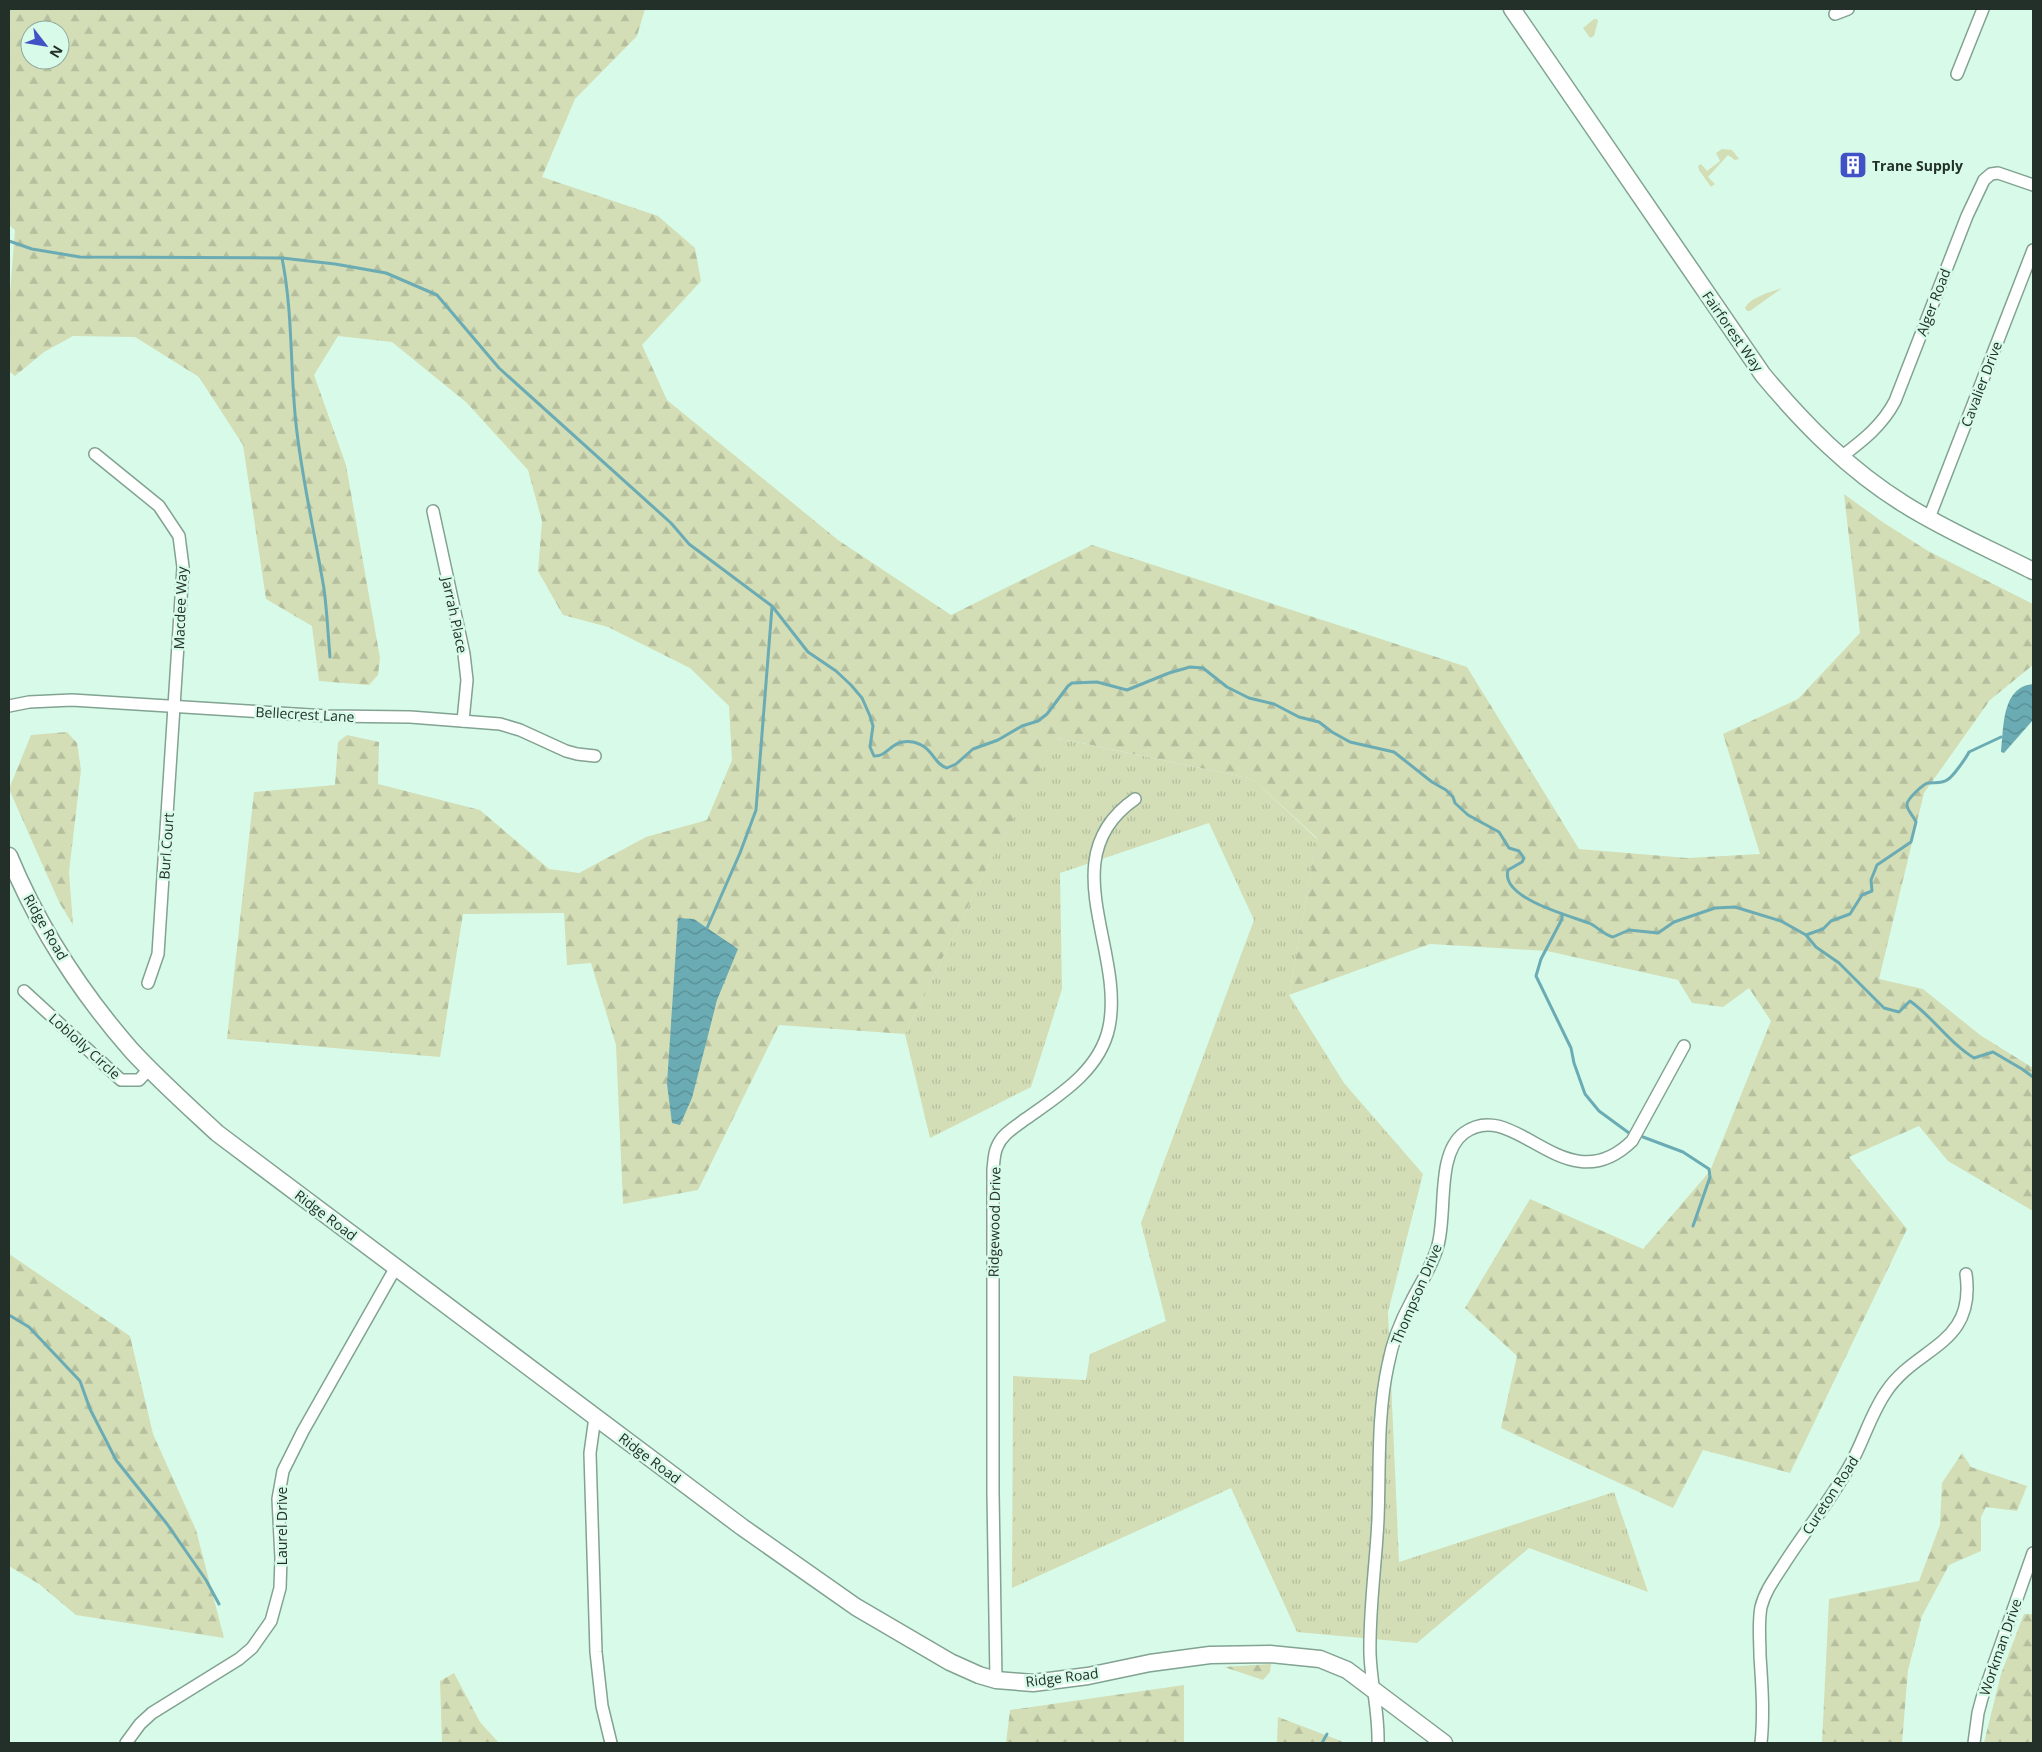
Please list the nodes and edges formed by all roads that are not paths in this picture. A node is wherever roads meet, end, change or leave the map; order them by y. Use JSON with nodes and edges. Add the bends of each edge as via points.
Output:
{"nodes":[{"id":1,"x":1512,"y":9,"type":"edge"},
{"id":2,"x":1848,"y":9,"type":"edge"},
{"id":3,"x":1983,"y":9,"type":"edge"},
{"id":4,"x":1835,"y":14,"type":"dead end"},
{"id":5,"x":1957,"y":74,"type":"dead end"},
{"id":6,"x":2033,"y":185,"type":"edge"},
{"id":7,"x":2033,"y":250,"type":"edge"},
{"id":8,"x":95,"y":454,"type":"dead end"},
{"id":9,"x":1841,"y":457,"type":"junction"},
{"id":10,"x":433,"y":511,"type":"dead end"},
{"id":11,"x":1929,"y":518,"type":"junction"},
{"id":12,"x":2033,"y":571,"type":"edge"},
{"id":13,"x":9,"y":706,"type":"edge"},
{"id":14,"x":175,"y":707,"type":"junction"},
{"id":15,"x":463,"y":721,"type":"junction"},
{"id":16,"x":595,"y":756,"type":"dead end"},
{"id":17,"x":1135,"y":800,"type":"dead end"},
{"id":18,"x":9,"y":856,"type":"edge"},
{"id":19,"x":148,"y":983,"type":"dead end"},
{"id":20,"x":24,"y":990,"type":"dead end"},
{"id":21,"x":1684,"y":1046,"type":"dead end"},
{"id":22,"x":149,"y":1069,"type":"junction"},
{"id":23,"x":396,"y":1266,"type":"junction"},
{"id":24,"x":1966,"y":1274,"type":"dead end"},
{"id":25,"x":595,"y":1417,"type":"junction"},
{"id":26,"x":2033,"y":1553,"type":"edge"},
{"id":27,"x":996,"y":1680,"type":"junction"},
{"id":28,"x":1375,"y":1690,"type":"junction"},
{"id":29,"x":126,"y":1743,"type":"edge"},
{"id":30,"x":611,"y":1743,"type":"edge"},
{"id":31,"x":1378,"y":1743,"type":"edge"},
{"id":32,"x":1444,"y":1743,"type":"edge"},
{"id":33,"x":1761,"y":1743,"type":"edge"},
{"id":34,"x":1974,"y":1743,"type":"edge"}],
"edges":[{"from":1,"to":9,"type":"street","name":"Fairforest Way","via":[[1763,375],[1804,422]]},
{"from":2,"to":4,"type":"street"},
{"from":3,"to":5,"type":"street"},
{"from":6,"to":9,"type":"street","name":"Alger Road","via":[[1998,173],[1984,180],[1888,415],[1868,437]]},
{"from":7,"to":11,"type":"street","name":"Cavalier Drive"},
{"from":8,"to":14,"type":"street","name":"Macdee Way","via":[[159,506],[179,536],[183,566]]},
{"from":9,"to":11,"type":"street","name":"Fairforest Way","via":[[1904,504]]},
{"from":10,"to":15,"type":"street","name":"Jarrah Place","via":[[464,654],[467,680]]},
{"from":11,"to":12,"type":"street","name":"Fairforest Way"},
{"from":13,"to":14,"type":"street","name":"Bellecrest Lane","via":[[72,700]]},
{"from":14,"to":15,"type":"street","name":"Bellecrest Lane"},
{"from":14,"to":19,"type":"street","name":"Burl Court","via":[[158,954]]},
{"from":15,"to":16,"type":"street","name":"Bellecrest Lane","via":[[500,724],[566,750]]},
{"from":17,"to":27,"type":"street","name":"Ridgewood Drive","via":[[1112,819],[1099,843],[1094,864],[1093,886],[1112,1007],[1105,1040],[1084,1073],[1007,1133],[997,1146],[993,1169]]},
{"from":18,"to":22,"type":"street","name":"Ridge Road","via":[[40,918],[74,974],[109,1023]]},
{"from":20,"to":22,"type":"street","name":"Loblolly Circle","via":[[121,1080],[138,1080]]},
{"from":21,"to":28,"type":"street","name":"Thompson Drive","via":[[1632,1141],[1606,1158],[1581,1162],[1566,1160],[1516,1132],[1493,1126],[1469,1130],[1453,1145],[1447,1165],[1438,1247],[1395,1340],[1385,1382],[1370,1638]]},
{"from":22,"to":23,"type":"street","name":"Ridge Road","via":[[217,1133]]},
{"from":23,"to":25,"type":"street","name":"Ridge Road"},
{"from":23,"to":29,"type":"street","name":"Laurel Drive","via":[[283,1471],[278,1499],[282,1558],[280,1588],[271,1621],[252,1648],[239,1659],[152,1713]]},
{"from":24,"to":33,"type":"street","name":"Cureton Road","via":[[1966,1303],[1956,1328],[1886,1391],[1849,1467],[1764,1598],[1759,1630]]},
{"from":25,"to":27,"type":"street","name":"Ridge Road","via":[[856,1607],[950,1662]]},
{"from":25,"to":30,"type":"street","via":[[590,1453],[596,1652],[602,1706]]},
{"from":26,"to":34,"type":"street","name":"Workman Drive","via":[[1982,1698]]},
{"from":27,"to":28,"type":"street","name":"Ridge Road","via":[[1050,1681],[1210,1654],[1270,1654],[1334,1663]]},
{"from":28,"to":31,"type":"street","name":"Thompson Drive"},
{"from":28,"to":32,"type":"street","name":"Ridge Road"}]}
